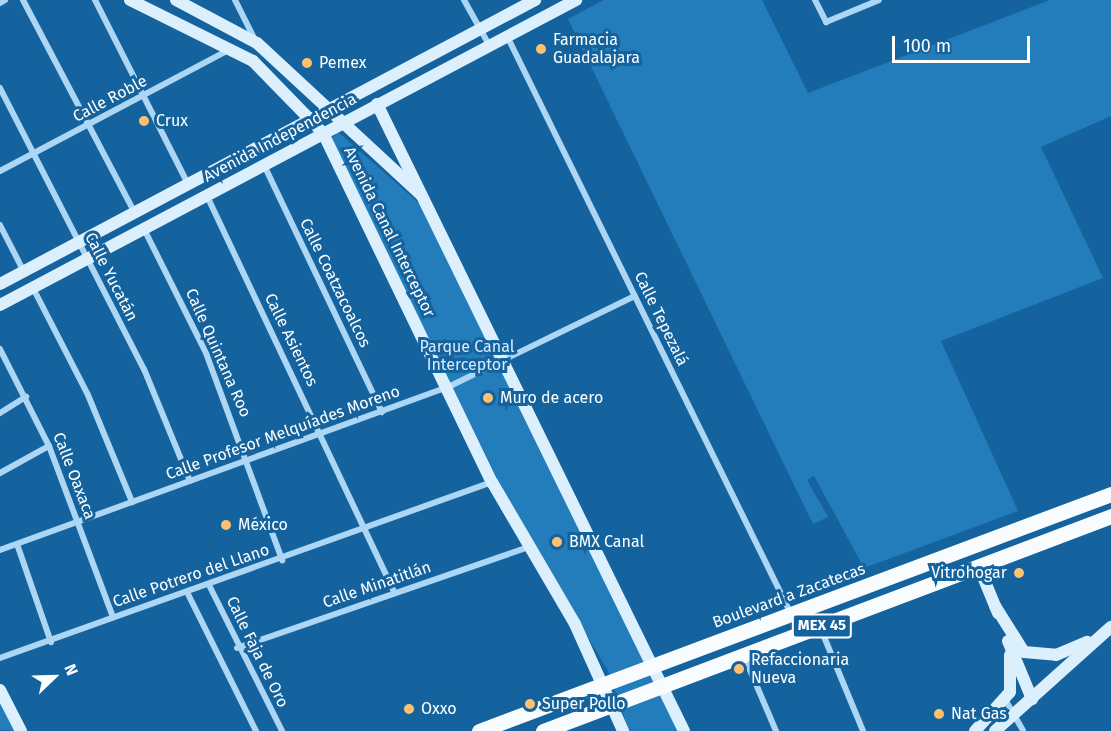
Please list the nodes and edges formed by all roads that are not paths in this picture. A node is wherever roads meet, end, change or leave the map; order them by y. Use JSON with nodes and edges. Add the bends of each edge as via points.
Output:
{"nodes":[{"id":1,"x":5,"y":0,"type":"edge"},
{"id":2,"x":23,"y":0,"type":"edge"},
{"id":3,"x":95,"y":0,"type":"edge"},
{"id":4,"x":129,"y":0,"type":"edge"},
{"id":5,"x":176,"y":0,"type":"edge"},
{"id":6,"x":235,"y":0,"type":"edge"},
{"id":7,"x":464,"y":0,"type":"edge"},
{"id":8,"x":535,"y":0,"type":"edge"},
{"id":9,"x":576,"y":0,"type":"edge"},
{"id":10,"x":815,"y":0,"type":"edge"},
{"id":11,"x":879,"y":0,"type":"edge"},
{"id":12,"x":0,"y":3,"type":"edge"},
{"id":13,"x":480,"y":29,"type":"junction"},
{"id":14,"x":507,"y":36,"type":"junction"},
{"id":15,"x":257,"y":43,"type":"junction"},
{"id":16,"x":489,"y":45,"type":"junction"},
{"id":17,"x":232,"y":48,"type":"junction"},
{"id":18,"x":0,"y":88,"type":"edge"},
{"id":19,"x":143,"y":97,"type":"junction"},
{"id":20,"x":377,"y":104,"type":"junction"},
{"id":21,"x":325,"y":112,"type":"junction"},
{"id":22,"x":310,"y":120,"type":"junction"},
{"id":23,"x":89,"y":125,"type":"junction"},
{"id":24,"x":339,"y":125,"type":"junction"},
{"id":25,"x":323,"y":133,"type":"junction"},
{"id":26,"x":34,"y":154,"type":"junction"},
{"id":27,"x":264,"y":165,"type":"junction"},
{"id":28,"x":0,"y":171,"type":"edge"},
{"id":29,"x":188,"y":184,"type":"junction"},
{"id":30,"x":207,"y":196,"type":"junction"},
{"id":31,"x":426,"y":200,"type":"junction"},
{"id":32,"x":135,"y":213,"type":"junction"},
{"id":33,"x":0,"y":225,"type":"edge"},
{"id":34,"x":144,"y":229,"type":"junction"},
{"id":35,"x":78,"y":243,"type":"junction"},
{"id":36,"x":86,"y":260,"type":"junction"},
{"id":37,"x":24,"y":272,"type":"junction"},
{"id":38,"x":0,"y":284,"type":"edge"},
{"id":39,"x":33,"y":287,"type":"junction"},
{"id":40,"x":635,"y":296,"type":"junction"},
{"id":41,"x":0,"y":305,"type":"edge"},
{"id":42,"x":0,"y":349,"type":"edge"},
{"id":43,"x":506,"y":361,"type":"junction"},
{"id":44,"x":446,"y":388,"type":"junction"},
{"id":45,"x":26,"y":397,"type":"junction"},
{"id":46,"x":382,"y":412,"type":"junction"},
{"id":47,"x":0,"y":413,"type":"edge"},
{"id":48,"x":321,"y":434,"type":"junction"},
{"id":49,"x":49,"y":446,"type":"junction"},
{"id":50,"x":249,"y":460,"type":"junction"},
{"id":51,"x":0,"y":473,"type":"edge"},
{"id":52,"x":190,"y":482,"type":"junction"},
{"id":53,"x":492,"y":482,"type":"junction"},
{"id":54,"x":1111,"y":494,"type":"edge"},
{"id":55,"x":132,"y":502,"type":"junction"},
{"id":56,"x":1111,"y":516,"type":"edge"},
{"id":57,"x":78,"y":522,"type":"junction"},
{"id":58,"x":365,"y":529,"type":"junction"},
{"id":59,"x":994,"y":538,"type":"junction"},
{"id":60,"x":17,"y":544,"type":"junction"},
{"id":61,"x":526,"y":548,"type":"junction"},
{"id":62,"x":0,"y":550,"type":"edge"},
{"id":63,"x":282,"y":560,"type":"junction"},
{"id":64,"x":979,"y":567,"type":"junction"},
{"id":65,"x":209,"y":585,"type":"junction"},
{"id":66,"x":187,"y":592,"type":"junction"},
{"id":67,"x":395,"y":593,"type":"junction"},
{"id":68,"x":995,"y":606,"type":"junction"},
{"id":69,"x":792,"y":614,"type":"junction"},
{"id":70,"x":113,"y":617,"type":"junction"},
{"id":71,"x":820,"y":627,"type":"junction"},
{"id":72,"x":1109,"y":629,"type":"edge"},
{"id":73,"x":1005,"y":633,"type":"junction"},
{"id":74,"x":51,"y":642,"type":"junction"},
{"id":75,"x":237,"y":648,"type":"junction"},
{"id":76,"x":744,"y":655,"type":"junction"},
{"id":77,"x":0,"y":658,"type":"edge"},
{"id":78,"x":656,"y":664,"type":"junction"},
{"id":79,"x":603,"y":684,"type":"junction"},
{"id":80,"x":664,"y":684,"type":"junction"},
{"id":81,"x":0,"y":690,"type":"edge"},
{"id":82,"x":1032,"y":699,"type":"junction"},
{"id":83,"x":1006,"y":701,"type":"junction"},
{"id":84,"x":612,"y":704,"type":"junction"},
{"id":85,"x":1015,"y":714,"type":"junction"},
{"id":86,"x":21,"y":731,"type":"edge"},
{"id":87,"x":256,"y":731,"type":"edge"},
{"id":88,"x":282,"y":731,"type":"edge"},
{"id":89,"x":479,"y":731,"type":"edge"},
{"id":90,"x":543,"y":731,"type":"edge"},
{"id":91,"x":623,"y":731,"type":"edge"},
{"id":92,"x":684,"y":731,"type":"edge"},
{"id":93,"x":776,"y":731,"type":"edge"},
{"id":94,"x":863,"y":731,"type":"edge"},
{"id":95,"x":975,"y":731,"type":"edge"},
{"id":96,"x":995,"y":731,"type":"edge"},
{"id":97,"x":1023,"y":731,"type":"edge"}],
"edges":[{"from":1,"to":12,"type":"street"},
{"from":2,"to":23,"type":"street"},
{"from":3,"to":19,"type":"street"},
{"from":4,"to":17,"type":"main road","name":"Avenida Canal Interceptor"},
{"from":5,"to":15,"type":"main road","name":"Avenida Canal Interceptor"},
{"from":6,"to":15,"type":"street"},
{"from":7,"to":13,"type":"street"},
{"from":8,"to":13,"type":"main road","name":"Avenida Independencia"},
{"from":9,"to":14,"type":"main road","name":"Avenida Independencia"},
{"from":10,"to":11,"type":"street","via":[[826,21]]},
{"from":13,"to":16,"type":"street"},
{"from":13,"to":21,"type":"main road","name":"Avenida Independencia"},
{"from":14,"to":16,"type":"main road","name":"Avenida Independencia"},
{"from":14,"to":40,"type":"street","name":"Calle Tepezalá"},
{"from":15,"to":21,"type":"main road","name":"Avenida Canal Interceptor"},
{"from":16,"to":20,"type":"main road","name":"Avenida Independencia"},
{"from":17,"to":19,"type":"street","name":"Calle Roble"},
{"from":17,"to":22,"type":"main road","name":"Avenida Canal Interceptor","via":[[253,61]]},
{"from":18,"to":26,"type":"street","name":"Calle Yucatán"},
{"from":19,"to":23,"type":"street","name":"Calle Roble"},
{"from":19,"to":29,"type":"street"},
{"from":20,"to":24,"type":"main road","name":"Avenida Independencia"},
{"from":20,"to":31,"type":"main road"},
{"from":21,"to":22,"type":"main road","name":"Avenida Independencia"},
{"from":21,"to":24,"type":"main road","name":"Avenida Canal Interceptor"},
{"from":22,"to":25,"type":"main road","name":"Avenida Canal Interceptor"},
{"from":22,"to":29,"type":"main road","name":"Avenida Independencia"},
{"from":23,"to":26,"type":"street","name":"Calle Roble"},
{"from":23,"to":32,"type":"street"},
{"from":24,"to":25,"type":"main road","name":"Avenida Independencia"},
{"from":24,"to":31,"type":"main road","name":"Avenida Canal Interceptor"},
{"from":25,"to":27,"type":"main road","name":"Avenida Independencia"},
{"from":25,"to":44,"type":"main road","name":"Avenida Canal Interceptor"},
{"from":26,"to":28,"type":"street","name":"Calle Roble"},
{"from":26,"to":35,"type":"street","name":"Calle Yucatán"},
{"from":27,"to":30,"type":"main road","name":"Avenida Independencia"},
{"from":27,"to":46,"type":"street","name":"Calle Coatzacoalcos"},
{"from":29,"to":32,"type":"main road","name":"Avenida Independencia"},
{"from":30,"to":34,"type":"main road","name":"Avenida Independencia"},
{"from":30,"to":48,"type":"street","name":"Calle Asientos"},
{"from":31,"to":43,"type":"main road","name":"Avenida Canal Interceptor"},
{"from":32,"to":35,"type":"main road","name":"Avenida Independencia"},
{"from":33,"to":37,"type":"street"},
{"from":34,"to":36,"type":"main road","name":"Avenida Independencia"},
{"from":34,"to":50,"type":"street","name":"Calle Quintana Roo","via":[[206,353]]},
{"from":35,"to":36,"type":"street","name":"Calle Yucatán"},
{"from":35,"to":37,"type":"main road","name":"Avenida Independencia"},
{"from":36,"to":39,"type":"main road","name":"Avenida Independencia"},
{"from":36,"to":52,"type":"street","name":"Calle Yucatán","via":[[144,369]]},
{"from":37,"to":38,"type":"main road","name":"Avenida Independencia"},
{"from":39,"to":41,"type":"main road","name":"Avenida Independencia"},
{"from":39,"to":55,"type":"street","via":[[88,395]]},
{"from":40,"to":43,"type":"street","name":"Calle Profesor Melquíades Moreno"},
{"from":40,"to":69,"type":"street","name":"Calle Tepezalá"},
{"from":42,"to":45,"type":"street","name":"Calle Oaxaca"},
{"from":43,"to":44,"type":"street","name":"Calle Profesor Melquíades Moreno"},
{"from":43,"to":78,"type":"main road","name":"Avenida Canal Interceptor"},
{"from":44,"to":46,"type":"street","name":"Calle Profesor Melquíades Moreno"},
{"from":44,"to":53,"type":"main road","name":"Avenida Canal Interceptor"},
{"from":45,"to":47,"type":"street"},
{"from":45,"to":49,"type":"street","name":"Calle Oaxaca"},
{"from":46,"to":48,"type":"street","name":"Calle Profesor Melquíades Moreno"},
{"from":48,"to":50,"type":"street","name":"Calle Profesor Melquíades Moreno"},
{"from":48,"to":58,"type":"street","name":"Calle Asientos"},
{"from":49,"to":51,"type":"street"},
{"from":49,"to":57,"type":"street","name":"Calle Oaxaca"},
{"from":50,"to":52,"type":"street","name":"Calle Profesor Melquíades Moreno"},
{"from":50,"to":63,"type":"street","name":"Calle Quintana Roo"},
{"from":52,"to":55,"type":"street","name":"Calle Profesor Melquíades Moreno"},
{"from":53,"to":58,"type":"street","name":"Calle Potrero del Llano"},
{"from":53,"to":61,"type":"main road","name":"Avenida Canal Interceptor"},
{"from":54,"to":59,"type":"main road","name":"Boulevard a Zacatecas","number":"MEX 45"},
{"from":55,"to":57,"type":"street","name":"Calle Profesor Melquíades Moreno"},
{"from":56,"to":64,"type":"main road","number":"MEX 45"},
{"from":57,"to":60,"type":"street","name":"Calle Profesor Melquíades Moreno"},
{"from":57,"to":70,"type":"street","name":"Calle Oaxaca"},
{"from":58,"to":63,"type":"street","name":"Calle Potrero del Llano"},
{"from":58,"to":67,"type":"street","name":"Calle Asientos"},
{"from":59,"to":64,"type":"main road"},
{"from":59,"to":69,"type":"main road","name":"Boulevard a Zacatecas","number":"MEX 45"},
{"from":60,"to":62,"type":"street","name":"Calle Profesor Melquíades Moreno"},
{"from":60,"to":74,"type":"street"},
{"from":61,"to":67,"type":"street","name":"Calle Minatitlán"},
{"from":61,"to":79,"type":"main road","name":"Avenida Canal Interceptor","via":[[574,624]]},
{"from":63,"to":65,"type":"street","name":"Calle Potrero del Llano"},
{"from":64,"to":68,"type":"main road"},
{"from":64,"to":71,"type":"main road","number":"MEX 45"},
{"from":65,"to":66,"type":"street","name":"Calle Potrero del Llano"},
{"from":65,"to":75,"type":"street","name":"Calle Faja de Oro"},
{"from":66,"to":70,"type":"street","name":"Calle Potrero del Llano"},
{"from":66,"to":87,"type":"street"},
{"from":67,"to":75,"type":"street","name":"Calle Minatitlán"},
{"from":68,"to":72,"type":"main road","via":[[1016,646],[1035,656],[1068,652]]},
{"from":68,"to":73,"type":"main road"},
{"from":69,"to":78,"type":"main road","name":"Boulevard a Zacatecas","number":"MEX 45"},
{"from":70,"to":74,"type":"street","name":"Calle Potrero del Llano"},
{"from":71,"to":76,"type":"main road","number":"MEX 45"},
{"from":71,"to":94,"type":"street"},
{"from":72,"to":82,"type":"main road"},
{"from":73,"to":82,"type":"main road"},
{"from":73,"to":83,"type":"main road","via":[[1011,667]]},
{"from":74,"to":77,"type":"street","name":"Calle Potrero del Llano"},
{"from":75,"to":88,"type":"street","name":"Calle Faja de Oro"},
{"from":76,"to":80,"type":"main road","number":"MEX 45"},
{"from":76,"to":93,"type":"street"},
{"from":78,"to":79,"type":"main road","name":"Boulevard a Zacatecas","number":"MEX 45"},
{"from":78,"to":80,"type":"main road","name":"Avenida Canal Interceptor"},
{"from":79,"to":84,"type":"main road","name":"Avenida Canal Interceptor"},
{"from":79,"to":89,"type":"main road","name":"Boulevard a Zacatecas","number":"MEX 45"},
{"from":80,"to":84,"type":"main road","number":"MEX 45"},
{"from":80,"to":92,"type":"main road","name":"Avenida Canal Interceptor"},
{"from":81,"to":86,"type":"main road"},
{"from":82,"to":85,"type":"main road"},
{"from":83,"to":85,"type":"street"},
{"from":83,"to":95,"type":"main road"},
{"from":84,"to":90,"type":"main road","number":"MEX 45"},
{"from":84,"to":91,"type":"main road","name":"Avenida Canal Interceptor"},
{"from":85,"to":96,"type":"main road"},
{"from":85,"to":97,"type":"street"}]}
